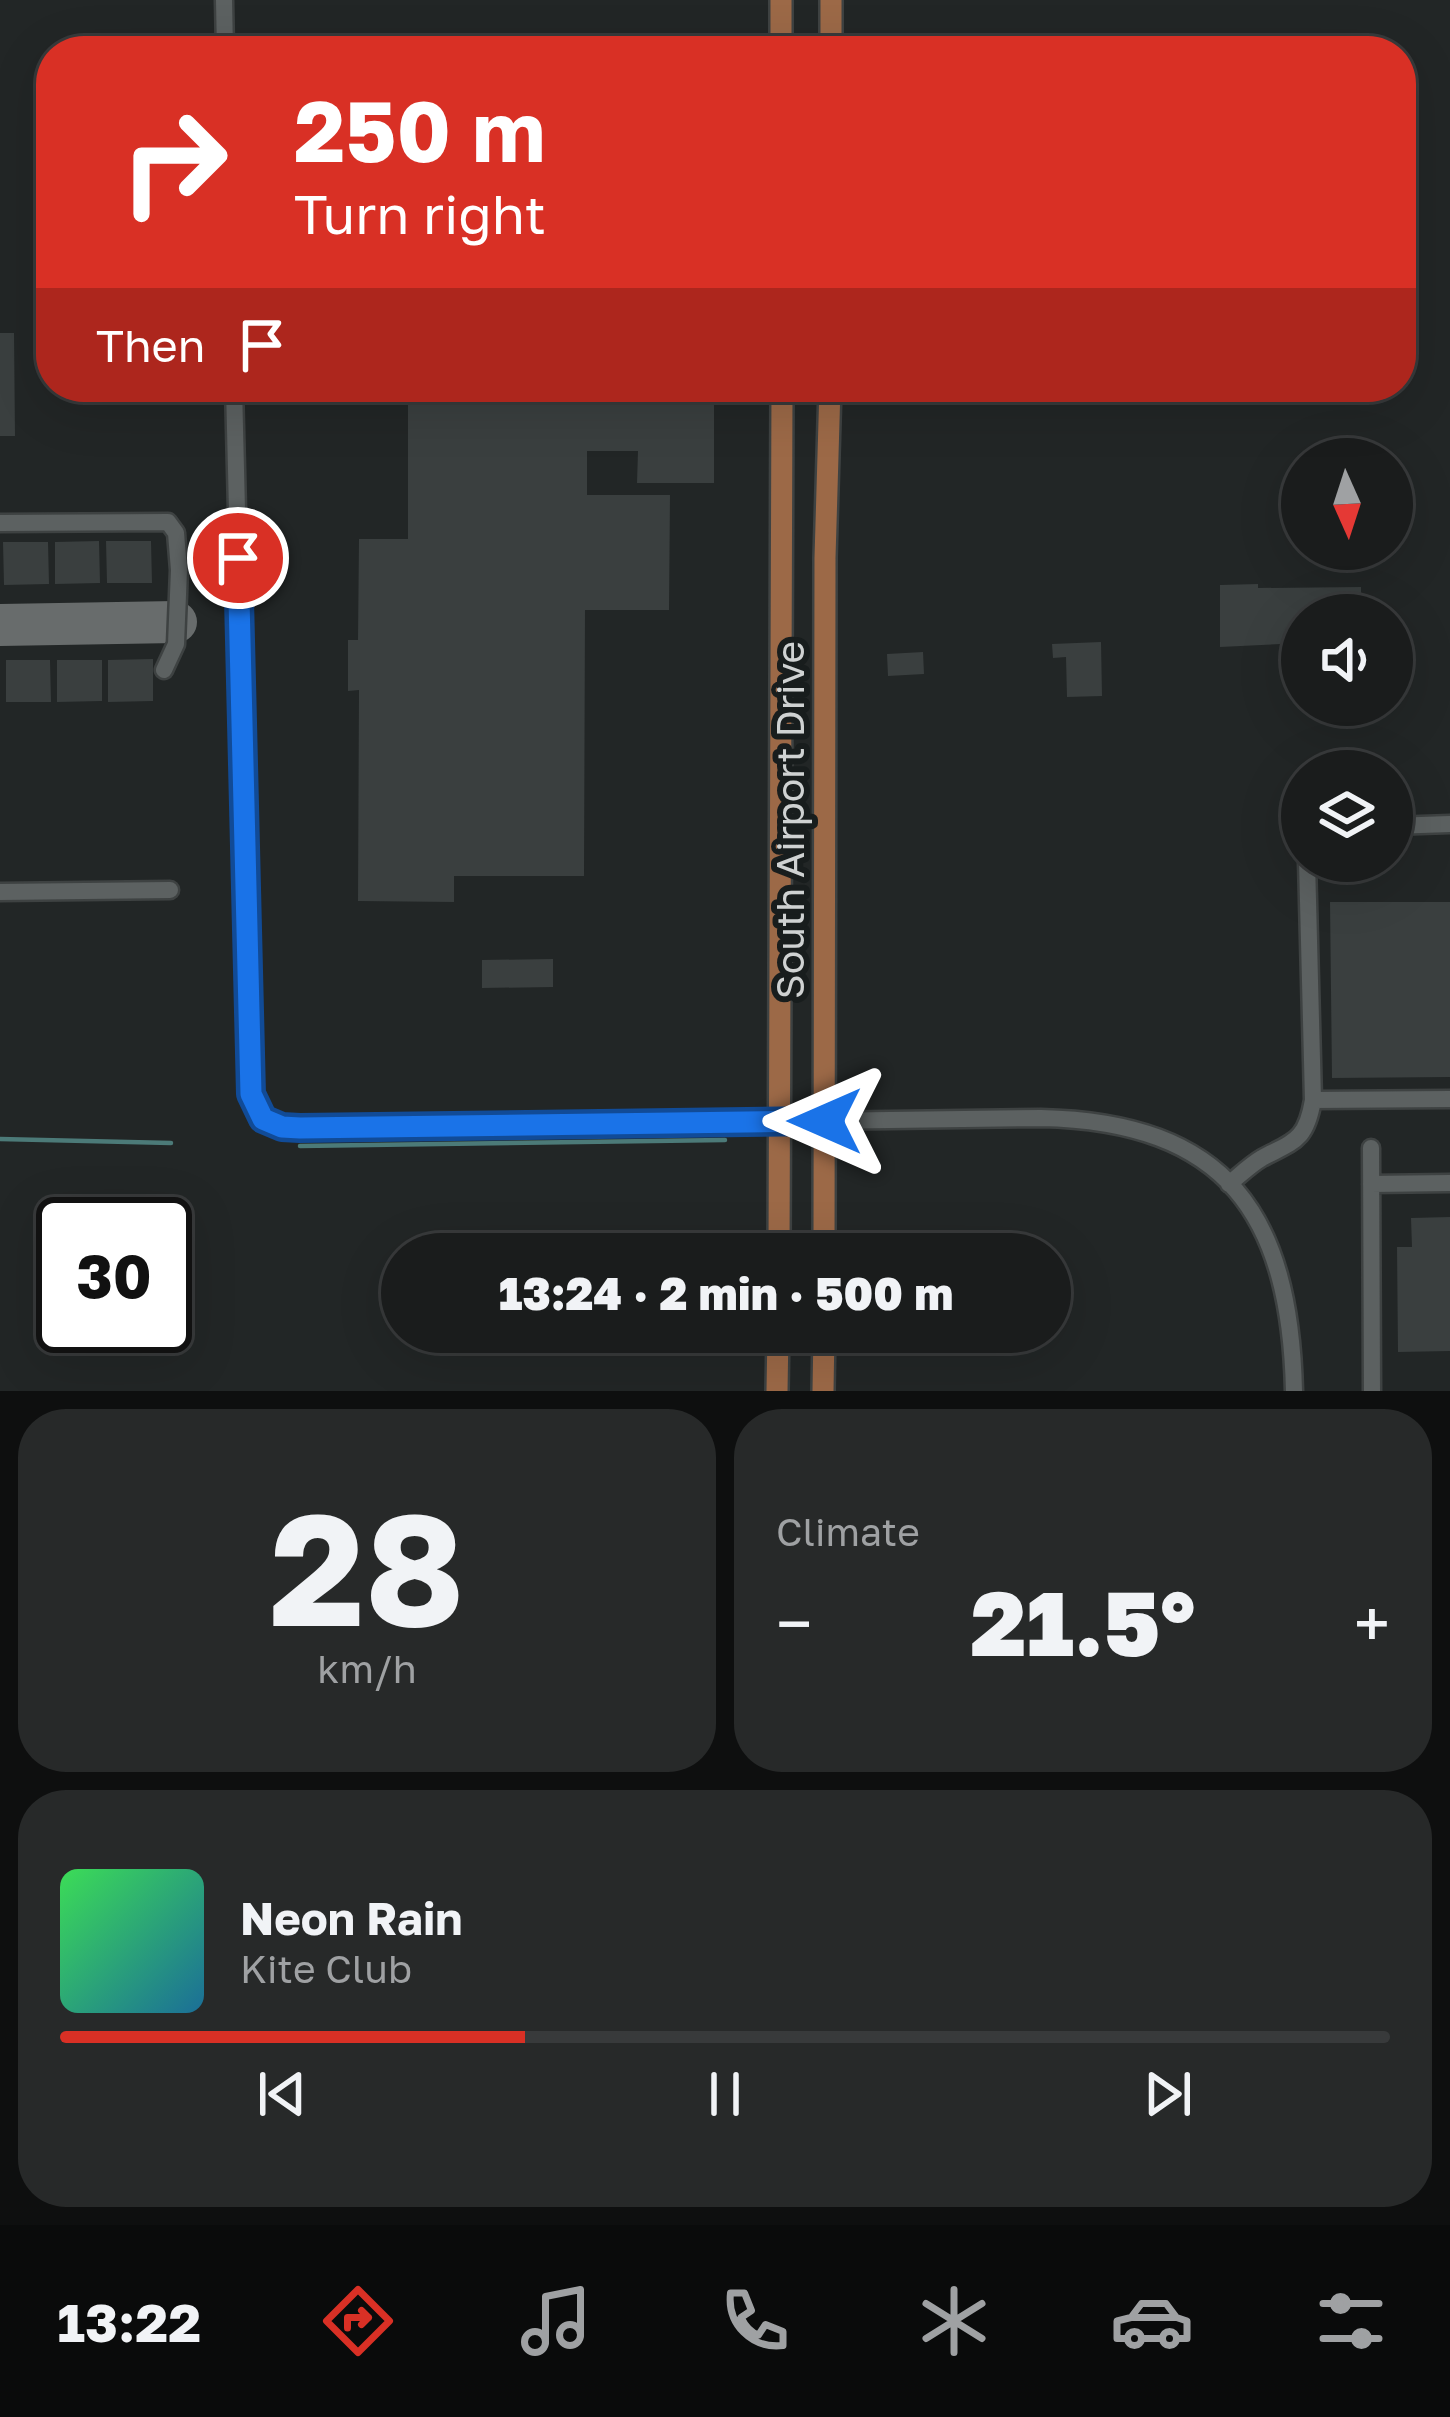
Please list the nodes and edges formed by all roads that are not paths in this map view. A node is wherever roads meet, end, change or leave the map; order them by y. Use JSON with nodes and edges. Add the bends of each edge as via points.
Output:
{"nodes":[{"id":1,"x":224,"y":0,"type":"edge"},
{"id":2,"x":781,"y":0,"type":"edge"},
{"id":3,"x":831,"y":0,"type":"edge"},
{"id":4,"x":225,"y":36,"type":"edge"},
{"id":5,"x":782,"y":36,"type":"edge"},
{"id":6,"x":831,"y":36,"type":"edge"},
{"id":7,"x":233,"y":402,"type":"edge"},
{"id":8,"x":782,"y":402,"type":"edge"},
{"id":9,"x":830,"y":402,"type":"edge"},
{"id":10,"x":0,"y":523,"type":"edge"},
{"id":11,"x":781,"y":558,"type":"junction"},
{"id":12,"x":825,"y":558,"type":"junction"},
{"id":13,"x":164,"y":670,"type":"dead end"},
{"id":14,"x":1450,"y":824,"type":"edge"},
{"id":15,"x":1413,"y":825,"type":"edge"},
{"id":16,"x":1307,"y":882,"type":"edge"},
{"id":17,"x":170,"y":890,"type":"dead end"},
{"id":18,"x":0,"y":892,"type":"edge"},
{"id":19,"x":1312,"y":1100,"type":"junction"},
{"id":20,"x":1450,"y":1100,"type":"edge"},
{"id":21,"x":781,"y":1121,"type":"junction"},
{"id":22,"x":825,"y":1121,"type":"junction"},
{"id":23,"x":1371,"y":1148,"type":"dead end"},
{"id":24,"x":1450,"y":1183,"type":"edge"},
{"id":25,"x":1229,"y":1184,"type":"junction"},
{"id":26,"x":1371,"y":1184,"type":"junction"},
{"id":27,"x":779,"y":1233,"type":"edge"},
{"id":28,"x":824,"y":1233,"type":"edge"},
{"id":29,"x":778,"y":1353,"type":"edge"},
{"id":30,"x":824,"y":1353,"type":"edge"},
{"id":31,"x":777,"y":1391,"type":"edge"},
{"id":32,"x":824,"y":1391,"type":"edge"},
{"id":33,"x":1294,"y":1391,"type":"edge"},
{"id":34,"x":1372,"y":1391,"type":"edge"}],
"edges":[{"from":1,"to":4,"type":"street"},
{"from":2,"to":5,"type":"main road"},
{"from":3,"to":6,"type":"main road"},
{"from":7,"to":21,"type":"street","via":[[251,1087],[260,1115],[300,1128]]},
{"from":8,"to":11,"type":"main road","name":"South Airport Drive"},
{"from":9,"to":12,"type":"main road","name":"South Airport Drive"},
{"from":10,"to":13,"type":"street","via":[[168,522],[179,570],[176,644]]},
{"from":11,"to":12,"type":"main road"},
{"from":11,"to":21,"type":"main road","name":"South Airport Drive"},
{"from":12,"to":22,"type":"main road","name":"South Airport Drive"},
{"from":14,"to":15,"type":"street"},
{"from":16,"to":19,"type":"street"},
{"from":17,"to":18,"type":"street"},
{"from":19,"to":20,"type":"street"},
{"from":19,"to":25,"type":"street","via":[[1301,1136]]},
{"from":21,"to":22,"type":"street"},
{"from":21,"to":27,"type":"main road","name":"South Airport Drive"},
{"from":22,"to":25,"type":"street","via":[[1098,1120],[1178,1146]]},
{"from":22,"to":28,"type":"main road","name":"South Airport Drive"},
{"from":23,"to":26,"type":"street"},
{"from":24,"to":26,"type":"street"},
{"from":25,"to":33,"type":"street","via":[[1278,1263]]},
{"from":26,"to":34,"type":"street"},
{"from":29,"to":31,"type":"main road"},
{"from":30,"to":32,"type":"main road"}]}
